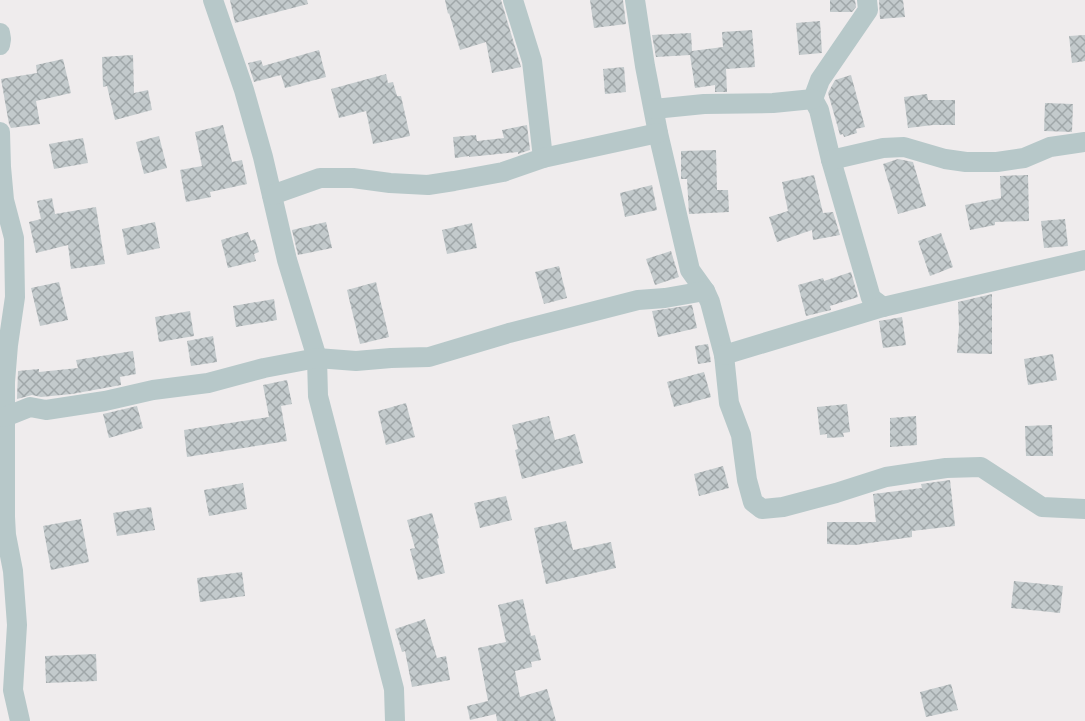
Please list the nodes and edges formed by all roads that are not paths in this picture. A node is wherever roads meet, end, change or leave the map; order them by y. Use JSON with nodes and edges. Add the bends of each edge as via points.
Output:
{"nodes":[{"id":1,"x":213,"y":0,"type":"edge"},
{"id":2,"x":513,"y":0,"type":"edge"},
{"id":3,"x":635,"y":0,"type":"edge"},
{"id":4,"x":867,"y":0,"type":"edge"},
{"id":5,"x":0,"y":33,"type":"edge"},
{"id":6,"x":0,"y":45,"type":"edge"},
{"id":7,"x":813,"y":99,"type":"junction"},
{"id":8,"x":654,"y":109,"type":"junction"},
{"id":9,"x":0,"y":132,"type":"edge"},
{"id":10,"x":657,"y":133,"type":"junction"},
{"id":11,"x":1085,"y":142,"type":"edge"},
{"id":12,"x":543,"y":158,"type":"junction"},
{"id":13,"x":831,"y":160,"type":"junction"},
{"id":14,"x":272,"y":195,"type":"junction"},
{"id":15,"x":1085,"y":260,"type":"edge"},
{"id":16,"x":705,"y":291,"type":"junction"},
{"id":17,"x":883,"y":307,"type":"junction"},
{"id":18,"x":724,"y":355,"type":"junction"},
{"id":19,"x":317,"y":358,"type":"junction"},
{"id":20,"x":5,"y":417,"type":"junction"},
{"id":21,"x":1085,"y":509,"type":"edge"},
{"id":22,"x":2,"y":517,"type":"edge"},
{"id":23,"x":20,"y":721,"type":"edge"},
{"id":24,"x":395,"y":721,"type":"edge"}],
"edges":[{"from":1,"to":14,"type":"street","via":[[244,90]]},
{"from":2,"to":12,"type":"street","via":[[532,61]]},
{"from":3,"to":8,"type":"street"},
{"from":4,"to":7,"type":"street","via":[[868,10],[820,80]]},
{"from":5,"to":6,"type":"street"},
{"from":7,"to":8,"type":"street"},
{"from":7,"to":13,"type":"street"},
{"from":8,"to":10,"type":"street"},
{"from":9,"to":20,"type":"street","via":[[4,200],[14,238],[15,285]]},
{"from":10,"to":12,"type":"street"},
{"from":10,"to":16,"type":"street","via":[[690,270]]},
{"from":11,"to":13,"type":"street","via":[[997,162],[945,159],[903,147]]},
{"from":12,"to":14,"type":"street","via":[[503,172],[428,185],[320,178]]},
{"from":13,"to":17,"type":"street","via":[[871,298]]},
{"from":14,"to":19,"type":"street"},
{"from":15,"to":17,"type":"street"},
{"from":16,"to":18,"type":"street"},
{"from":16,"to":19,"type":"street","via":[[638,300],[429,357],[356,362]]},
{"from":17,"to":18,"type":"street"},
{"from":18,"to":21,"type":"street","via":[[729,403],[741,435],[747,480],[753,502],[762,509],[794,504],[886,477],[981,467],[1042,507]]},
{"from":19,"to":20,"type":"street","via":[[208,384],[46,410],[30,407]]},
{"from":19,"to":24,"type":"street","via":[[318,396],[394,689]]},
{"from":20,"to":22,"type":"street"},
{"from":22,"to":23,"type":"street","via":[[13,571],[13,690]]}]}
